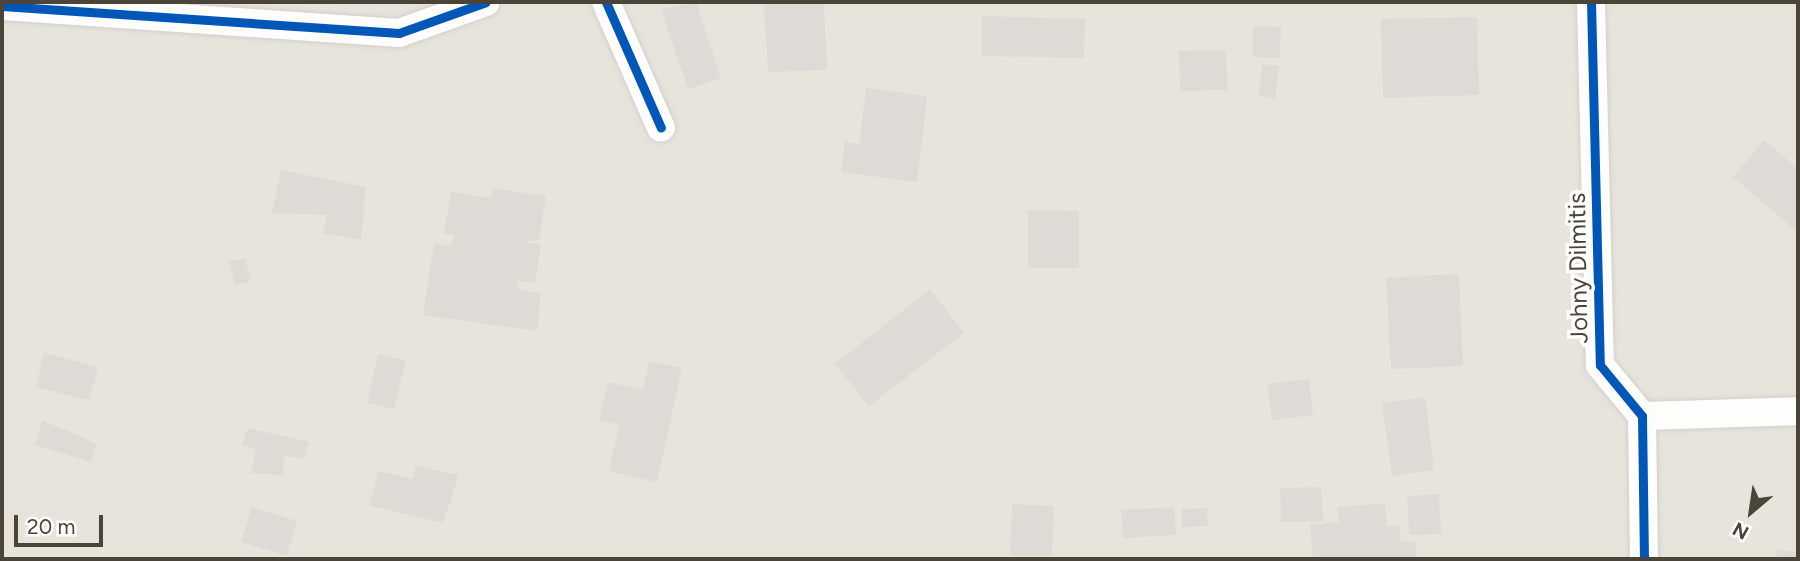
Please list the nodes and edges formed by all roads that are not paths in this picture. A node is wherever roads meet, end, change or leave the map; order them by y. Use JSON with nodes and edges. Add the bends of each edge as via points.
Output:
{"nodes":[{"id":1,"x":486,"y":2,"type":"edge"},
{"id":2,"x":606,"y":2,"type":"edge"},
{"id":3,"x":1591,"y":2,"type":"edge"},
{"id":4,"x":2,"y":6,"type":"edge"},
{"id":5,"x":661,"y":128,"type":"dead end"},
{"id":6,"x":1798,"y":411,"type":"edge"},
{"id":7,"x":1642,"y":416,"type":"junction"},
{"id":8,"x":1644,"y":559,"type":"edge"}],
"edges":[{"from":1,"to":4,"type":"street","via":[[399,33]]},
{"from":2,"to":5,"type":"street"},
{"from":3,"to":7,"type":"street","name":"Johny Dilmitis","via":[[1600,365]]},
{"from":6,"to":7,"type":"street"},
{"from":7,"to":8,"type":"street"}]}
